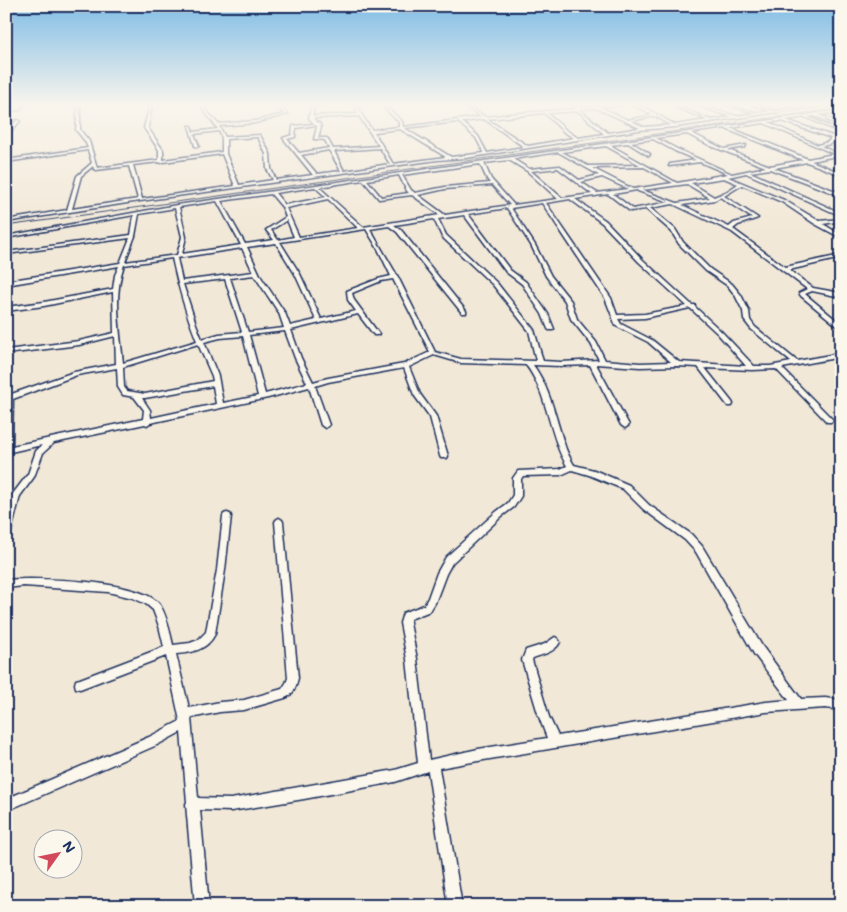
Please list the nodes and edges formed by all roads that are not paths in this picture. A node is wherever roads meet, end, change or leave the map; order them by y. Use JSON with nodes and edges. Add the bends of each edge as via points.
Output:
{"nodes":[{"id":1,"x":379,"y":147,"type":"edge"},
{"id":2,"x":159,"y":148,"type":"edge"},
{"id":3,"x":224,"y":148,"type":"edge"},
{"id":4,"x":265,"y":148,"type":"edge"},
{"id":5,"x":294,"y":148,"type":"edge"},
{"id":6,"x":370,"y":148,"type":"edge"},
{"id":7,"x":433,"y":148,"type":"edge"},
{"id":8,"x":483,"y":148,"type":"edge"},
{"id":9,"x":524,"y":148,"type":"edge"},
{"id":10,"x":585,"y":148,"type":"edge"},
{"id":11,"x":613,"y":148,"type":"edge"},
{"id":12,"x":638,"y":148,"type":"edge"},
{"id":13,"x":673,"y":148,"type":"edge"},
{"id":14,"x":718,"y":148,"type":"edge"},
{"id":15,"x":737,"y":148,"type":"edge"},
{"id":16,"x":775,"y":148,"type":"edge"},
{"id":17,"x":820,"y":148,"type":"edge"},
{"id":18,"x":90,"y":149,"type":"joint"},
{"id":19,"x":330,"y":150,"type":"junction"},
{"id":20,"x":724,"y":150,"type":"junction"},
{"id":21,"x":558,"y":152,"type":"junction"},
{"id":22,"x":224,"y":153,"type":"junction"},
{"id":23,"x":299,"y":154,"type":"junction"},
{"id":24,"x":486,"y":154,"type":"junction"},
{"id":25,"x":650,"y":155,"type":"dead end"},
{"id":26,"x":840,"y":155,"type":"edge"},
{"id":27,"x":450,"y":158,"type":"junction"},
{"id":28,"x":510,"y":159,"type":"junction"},
{"id":29,"x":6,"y":161,"type":"edge"},
{"id":30,"x":701,"y":161,"type":"junction"},
{"id":31,"x":808,"y":161,"type":"junction"},
{"id":32,"x":161,"y":162,"type":"junction"},
{"id":33,"x":482,"y":162,"type":"junction"},
{"id":34,"x":94,"y":163,"type":"junction"},
{"id":35,"x":131,"y":165,"type":"junction"},
{"id":36,"x":670,"y":165,"type":"dead end"},
{"id":37,"x":393,"y":166,"type":"junction"},
{"id":38,"x":646,"y":166,"type":"junction"},
{"id":39,"x":585,"y":167,"type":"junction"},
{"id":40,"x":770,"y":168,"type":"junction"},
{"id":41,"x":528,"y":170,"type":"junction"},
{"id":42,"x":343,"y":172,"type":"junction"},
{"id":43,"x":746,"y":172,"type":"junction"},
{"id":44,"x":400,"y":174,"type":"junction"},
{"id":45,"x":730,"y":174,"type":"junction"},
{"id":46,"x":841,"y":174,"type":"edge"},
{"id":47,"x":316,"y":176,"type":"junction"},
{"id":48,"x":602,"y":176,"type":"junction"},
{"id":49,"x":723,"y":176,"type":"junction"},
{"id":50,"x":364,"y":179,"type":"junction"},
{"id":51,"x":579,"y":181,"type":"junction"},
{"id":52,"x":276,"y":182,"type":"junction"},
{"id":53,"x":688,"y":182,"type":"junction"},
{"id":54,"x":742,"y":183,"type":"junction"},
{"id":55,"x":494,"y":184,"type":"junction"},
{"id":56,"x":677,"y":184,"type":"junction"},
{"id":57,"x":316,"y":186,"type":"junction"},
{"id":58,"x":238,"y":187,"type":"junction"},
{"id":59,"x":636,"y":190,"type":"junction"},
{"id":60,"x":272,"y":192,"type":"junction"},
{"id":61,"x":609,"y":193,"type":"junction"},
{"id":62,"x":841,"y":194,"type":"edge"},
{"id":63,"x":413,"y":195,"type":"junction"},
{"id":64,"x":596,"y":195,"type":"junction"},
{"id":65,"x":721,"y":196,"type":"junction"},
{"id":66,"x":328,"y":198,"type":"junction"},
{"id":67,"x":571,"y":198,"type":"junction"},
{"id":68,"x":561,"y":199,"type":"junction"},
{"id":69,"x":715,"y":199,"type":"junction"},
{"id":70,"x":140,"y":200,"type":"junction"},
{"id":71,"x":218,"y":200,"type":"junction"},
{"id":72,"x":543,"y":202,"type":"junction"},
{"id":73,"x":675,"y":203,"type":"junction"},
{"id":74,"x":177,"y":206,"type":"junction"},
{"id":75,"x":510,"y":206,"type":"junction"},
{"id":76,"x":284,"y":207,"type":"junction"},
{"id":77,"x":646,"y":208,"type":"junction"},
{"id":78,"x":69,"y":211,"type":"junction"},
{"id":79,"x":137,"y":213,"type":"junction"},
{"id":80,"x":465,"y":213,"type":"junction"},
{"id":81,"x":841,"y":215,"type":"edge"},
{"id":82,"x":444,"y":216,"type":"junction"},
{"id":83,"x":288,"y":217,"type":"junction"},
{"id":84,"x":435,"y":217,"type":"junction"},
{"id":85,"x":841,"y":220,"type":"edge"},
{"id":86,"x":6,"y":221,"type":"edge"},
{"id":87,"x":390,"y":224,"type":"junction"},
{"id":88,"x":817,"y":224,"type":"junction"},
{"id":89,"x":365,"y":228,"type":"junction"},
{"id":90,"x":730,"y":229,"type":"junction"},
{"id":91,"x":133,"y":236,"type":"junction"},
{"id":92,"x":6,"y":237,"type":"edge"},
{"id":93,"x":841,"y":237,"type":"edge"},
{"id":94,"x":297,"y":238,"type":"junction"},
{"id":95,"x":278,"y":241,"type":"junction"},
{"id":96,"x":244,"y":246,"type":"junction"},
{"id":97,"x":6,"y":254,"type":"edge"},
{"id":98,"x":176,"y":256,"type":"junction"},
{"id":99,"x":841,"y":256,"type":"edge"},
{"id":100,"x":120,"y":265,"type":"junction"},
{"id":101,"x":785,"y":270,"type":"junction"},
{"id":102,"x":256,"y":273,"type":"junction"},
{"id":103,"x":395,"y":277,"type":"junction"},
{"id":104,"x":227,"y":278,"type":"junction"},
{"id":105,"x":6,"y":283,"type":"edge"},
{"id":106,"x":180,"y":284,"type":"junction"},
{"id":107,"x":811,"y":289,"type":"junction"},
{"id":108,"x":116,"y":290,"type":"junction"},
{"id":109,"x":841,"y":295,"type":"edge"},
{"id":110,"x":694,"y":306,"type":"junction"},
{"id":111,"x":6,"y":309,"type":"edge"},
{"id":112,"x":359,"y":312,"type":"junction"},
{"id":113,"x":464,"y":312,"type":"dead end"},
{"id":114,"x":615,"y":317,"type":"junction"},
{"id":115,"x":318,"y":321,"type":"junction"},
{"id":116,"x":841,"y":327,"type":"edge"},
{"id":117,"x":288,"y":328,"type":"junction"},
{"id":118,"x":551,"y":330,"type":"dead end"},
{"id":119,"x":116,"y":334,"type":"junction"},
{"id":120,"x":246,"y":334,"type":"junction"},
{"id":121,"x":376,"y":334,"type":"dead end"},
{"id":122,"x":200,"y":340,"type":"junction"},
{"id":123,"x":6,"y":352,"type":"edge"},
{"id":124,"x":433,"y":353,"type":"junction"},
{"id":125,"x":840,"y":355,"type":"edge"},
{"id":126,"x":603,"y":362,"type":"junction"},
{"id":127,"x":528,"y":363,"type":"junction"},
{"id":128,"x":540,"y":363,"type":"junction"},
{"id":129,"x":592,"y":363,"type":"junction"},
{"id":130,"x":677,"y":364,"type":"junction"},
{"id":131,"x":796,"y":364,"type":"junction"},
{"id":132,"x":700,"y":365,"type":"junction"},
{"id":133,"x":118,"y":366,"type":"junction"},
{"id":134,"x":406,"y":366,"type":"junction"},
{"id":135,"x":778,"y":367,"type":"junction"},
{"id":136,"x":752,"y":368,"type":"junction"},
{"id":137,"x":216,"y":382,"type":"junction"},
{"id":138,"x":311,"y":384,"type":"junction"},
{"id":139,"x":136,"y":396,"type":"junction"},
{"id":140,"x":262,"y":397,"type":"junction"},
{"id":141,"x":8,"y":398,"type":"edge"},
{"id":142,"x":730,"y":404,"type":"dead end"},
{"id":143,"x":220,"y":406,"type":"junction"},
{"id":144,"x":828,"y":420,"type":"dead end"},
{"id":145,"x":147,"y":422,"type":"junction"},
{"id":146,"x":325,"y":425,"type":"dead end"},
{"id":147,"x":625,"y":425,"type":"dead end"},
{"id":148,"x":54,"y":440,"type":"junction"},
{"id":149,"x":28,"y":446,"type":"junction"},
{"id":150,"x":7,"y":450,"type":"edge"},
{"id":151,"x":40,"y":451,"type":"junction"},
{"id":152,"x":444,"y":456,"type":"dead end"},
{"id":153,"x":571,"y":467,"type":"junction"},
{"id":154,"x":227,"y":516,"type":"dead end"},
{"id":155,"x":280,"y":522,"type":"dead end"},
{"id":156,"x":6,"y":536,"type":"edge"},
{"id":157,"x":6,"y":584,"type":"edge"},
{"id":158,"x":555,"y":642,"type":"dead end"},
{"id":159,"x":170,"y":650,"type":"junction"},
{"id":160,"x":80,"y":684,"type":"dead end"},
{"id":161,"x":799,"y":705,"type":"junction"},
{"id":162,"x":841,"y":705,"type":"edge"},
{"id":163,"x":185,"y":719,"type":"junction"},
{"id":164,"x":555,"y":743,"type":"junction"},
{"id":165,"x":428,"y":766,"type":"junction"},
{"id":166,"x":6,"y":804,"type":"edge"},
{"id":167,"x":192,"y":804,"type":"junction"},
{"id":168,"x":202,"y":906,"type":"edge"},
{"id":169,"x":455,"y":906,"type":"edge"}],
"edges":[{"from":1,"to":37,"type":"street"},
{"from":2,"to":32,"type":"street"},
{"from":3,"to":22,"type":"street"},
{"from":4,"to":52,"type":"street","via":[[269,169]]},
{"from":5,"to":23,"type":"street"},
{"from":6,"to":19,"type":"street"},
{"from":7,"to":27,"type":"street"},
{"from":8,"to":24,"type":"street"},
{"from":9,"to":24,"type":"street"},
{"from":10,"to":21,"type":"street"},
{"from":11,"to":38,"type":"street"},
{"from":12,"to":25,"type":"street"},
{"from":13,"to":30,"type":"street"},
{"from":14,"to":20,"type":"street"},
{"from":15,"to":20,"type":"street"},
{"from":16,"to":31,"type":"street"},
{"from":17,"to":26,"type":"street"},
{"from":18,"to":29,"type":"street"},
{"from":18,"to":34,"type":"street"},
{"from":19,"to":23,"type":"street"},
{"from":19,"to":42,"type":"street"},
{"from":20,"to":40,"type":"street"},
{"from":21,"to":28,"type":"street"},
{"from":21,"to":39,"type":"street"},
{"from":22,"to":32,"type":"street"},
{"from":22,"to":58,"type":"street"},
{"from":23,"to":47,"type":"street"},
{"from":24,"to":27,"type":"street"},
{"from":26,"to":31,"type":"street"},
{"from":27,"to":37,"type":"street"},
{"from":28,"to":33,"type":"street"},
{"from":28,"to":41,"type":"street"},
{"from":30,"to":36,"type":"street"},
{"from":30,"to":45,"type":"street"},
{"from":31,"to":40,"type":"street"},
{"from":31,"to":46,"type":"street"},
{"from":32,"to":35,"type":"street"},
{"from":33,"to":44,"type":"street"},
{"from":33,"to":55,"type":"street"},
{"from":34,"to":35,"type":"street","via":[[98,169]]},
{"from":34,"to":78,"type":"street","via":[[79,176]]},
{"from":35,"to":70,"type":"street"},
{"from":37,"to":42,"type":"street"},
{"from":38,"to":39,"type":"street"},
{"from":38,"to":56,"type":"street"},
{"from":39,"to":48,"type":"street"},
{"from":40,"to":43,"type":"street"},
{"from":40,"to":62,"type":"street"},
{"from":41,"to":51,"type":"street","via":[[558,167]]},
{"from":41,"to":68,"type":"street"},
{"from":42,"to":47,"type":"street"},
{"from":43,"to":45,"type":"street"},
{"from":43,"to":81,"type":"street"},
{"from":44,"to":50,"type":"street"},
{"from":44,"to":63,"type":"street"},
{"from":45,"to":49,"type":"street"},
{"from":47,"to":52,"type":"street"},
{"from":48,"to":51,"type":"street"},
{"from":48,"to":59,"type":"street"},
{"from":49,"to":53,"type":"street"},
{"from":49,"to":54,"type":"street"},
{"from":50,"to":57,"type":"street"},
{"from":50,"to":63,"type":"street","via":[[380,198]]},
{"from":51,"to":64,"type":"street"},
{"from":52,"to":58,"type":"street"},
{"from":53,"to":56,"type":"street"},
{"from":53,"to":69,"type":"street"},
{"from":54,"to":65,"type":"street"},
{"from":54,"to":88,"type":"street","via":[[783,201]]},
{"from":55,"to":63,"type":"street","via":[[445,188]]},
{"from":55,"to":75,"type":"street"},
{"from":56,"to":59,"type":"street"},
{"from":57,"to":60,"type":"street"},
{"from":57,"to":66,"type":"street"},
{"from":58,"to":70,"type":"street"},
{"from":59,"to":61,"type":"street"},
{"from":59,"to":73,"type":"street"},
{"from":60,"to":71,"type":"street"},
{"from":60,"to":76,"type":"street"},
{"from":61,"to":64,"type":"street"},
{"from":61,"to":77,"type":"street","via":[[632,210]]},
{"from":63,"to":82,"type":"street"},
{"from":64,"to":67,"type":"street"},
{"from":65,"to":69,"type":"street"},
{"from":65,"to":90,"type":"street","via":[[756,218]]},
{"from":66,"to":76,"type":"street"},
{"from":66,"to":89,"type":"street"},
{"from":67,"to":68,"type":"street"},
{"from":67,"to":110,"type":"street","via":[[604,222],[641,261]]},
{"from":68,"to":72,"type":"street"},
{"from":69,"to":73,"type":"street"},
{"from":70,"to":78,"type":"street"},
{"from":71,"to":74,"type":"street"},
{"from":71,"to":96,"type":"street"},
{"from":72,"to":75,"type":"street"},
{"from":72,"to":114,"type":"street","via":[[608,298]]},
{"from":73,"to":77,"type":"street"},
{"from":73,"to":90,"type":"street"},
{"from":74,"to":79,"type":"street"},
{"from":74,"to":98,"type":"street","via":[[184,237]]},
{"from":75,"to":80,"type":"street"},
{"from":75,"to":126,"type":"street","via":[[549,276],[568,301],[574,320],[594,343]]},
{"from":76,"to":83,"type":"street"},
{"from":77,"to":131,"type":"street","via":[[673,230],[693,257],[730,285],[753,328]]},
{"from":78,"to":86,"type":"street"},
{"from":79,"to":91,"type":"street"},
{"from":79,"to":92,"type":"street"},
{"from":80,"to":82,"type":"street"},
{"from":80,"to":118,"type":"street","via":[[508,270],[524,283],[545,314]]},
{"from":82,"to":84,"type":"street"},
{"from":83,"to":94,"type":"street"},
{"from":83,"to":95,"type":"street","via":[[268,230]]},
{"from":84,"to":87,"type":"street"},
{"from":84,"to":128,"type":"street","via":[[444,236],[495,284],[532,331]]},
{"from":85,"to":88,"type":"street"},
{"from":87,"to":89,"type":"street"},
{"from":87,"to":113,"type":"street"},
{"from":88,"to":93,"type":"street"},
{"from":89,"to":94,"type":"street"},
{"from":89,"to":103,"type":"street"},
{"from":90,"to":101,"type":"street"},
{"from":91,"to":97,"type":"street"},
{"from":91,"to":100,"type":"street"},
{"from":94,"to":95,"type":"street"},
{"from":95,"to":96,"type":"street"},
{"from":95,"to":115,"type":"street","via":[[304,286]]},
{"from":96,"to":98,"type":"street"},
{"from":96,"to":102,"type":"street"},
{"from":98,"to":100,"type":"street"},
{"from":98,"to":106,"type":"street"},
{"from":99,"to":101,"type":"street"},
{"from":100,"to":105,"type":"street"},
{"from":100,"to":108,"type":"street"},
{"from":101,"to":107,"type":"street"},
{"from":102,"to":104,"type":"street"},
{"from":102,"to":117,"type":"street","via":[[282,312]]},
{"from":103,"to":112,"type":"street","via":[[349,291]]},
{"from":103,"to":124,"type":"street"},
{"from":104,"to":106,"type":"street"},
{"from":104,"to":120,"type":"street"},
{"from":106,"to":122,"type":"street"},
{"from":107,"to":109,"type":"street"},
{"from":107,"to":116,"type":"street","via":[[803,295]]},
{"from":108,"to":111,"type":"street"},
{"from":108,"to":119,"type":"street"},
{"from":110,"to":114,"type":"street","via":[[666,313]]},
{"from":110,"to":136,"type":"street"},
{"from":112,"to":115,"type":"street"},
{"from":112,"to":121,"type":"street"},
{"from":114,"to":130,"type":"street","via":[[619,327],[650,341]]},
{"from":115,"to":117,"type":"street"},
{"from":117,"to":120,"type":"street"},
{"from":117,"to":138,"type":"street"},
{"from":119,"to":123,"type":"street"},
{"from":119,"to":133,"type":"street"},
{"from":120,"to":122,"type":"street","via":[[225,334]]},
{"from":120,"to":140,"type":"street"},
{"from":122,"to":133,"type":"street"},
{"from":122,"to":137,"type":"street"},
{"from":124,"to":127,"type":"street","via":[[461,361]]},
{"from":124,"to":134,"type":"street"},
{"from":125,"to":131,"type":"street"},
{"from":126,"to":129,"type":"street"},
{"from":126,"to":130,"type":"street"},
{"from":127,"to":128,"type":"street"},
{"from":127,"to":153,"type":"street","via":[[536,371]]},
{"from":128,"to":129,"type":"street"},
{"from":129,"to":147,"type":"street"},
{"from":130,"to":132,"type":"street"},
{"from":131,"to":135,"type":"street"},
{"from":132,"to":136,"type":"street"},
{"from":132,"to":142,"type":"street"},
{"from":133,"to":139,"type":"street","via":[[120,387],[125,393]]},
{"from":133,"to":141,"type":"street","via":[[76,373]]},
{"from":134,"to":138,"type":"street"},
{"from":134,"to":152,"type":"street","via":[[418,395],[433,416]]},
{"from":135,"to":136,"type":"street"},
{"from":135,"to":144,"type":"street"},
{"from":137,"to":139,"type":"street","via":[[160,395]]},
{"from":137,"to":143,"type":"street"},
{"from":138,"to":140,"type":"street"},
{"from":138,"to":146,"type":"street"},
{"from":139,"to":145,"type":"street","via":[[147,410]]},
{"from":140,"to":143,"type":"street"},
{"from":141,"to":150,"type":"street"},
{"from":143,"to":145,"type":"street"},
{"from":145,"to":148,"type":"street"},
{"from":148,"to":149,"type":"street"},
{"from":148,"to":151,"type":"street"},
{"from":149,"to":150,"type":"street"},
{"from":149,"to":151,"type":"street"},
{"from":151,"to":156,"type":"street","via":[[31,475],[16,495]]},
{"from":153,"to":161,"type":"street","via":[[626,486],[646,507],[688,537],[699,549],[758,650]]},
{"from":153,"to":165,"type":"street","via":[[561,472],[518,475],[518,491],[511,505],[449,560],[427,608],[406,616]]},
{"from":154,"to":159,"type":"street","via":[[210,634],[201,644]]},
{"from":155,"to":163,"type":"street","via":[[293,678],[291,686],[285,693],[244,705],[220,707]]},
{"from":157,"to":159,"type":"street","via":[[24,582],[108,588],[134,594],[156,607]]},
{"from":158,"to":164,"type":"street","via":[[530,654],[528,660]]},
{"from":159,"to":160,"type":"street"},
{"from":159,"to":163,"type":"street"},
{"from":161,"to":162,"type":"street"},
{"from":161,"to":164,"type":"street","via":[[766,707]]},
{"from":163,"to":166,"type":"street","via":[[153,741]]},
{"from":163,"to":167,"type":"street"},
{"from":164,"to":165,"type":"street","via":[[478,754]]},
{"from":165,"to":167,"type":"street","via":[[395,776],[231,805]]},
{"from":165,"to":169,"type":"street"},
{"from":167,"to":168,"type":"street"}]}
